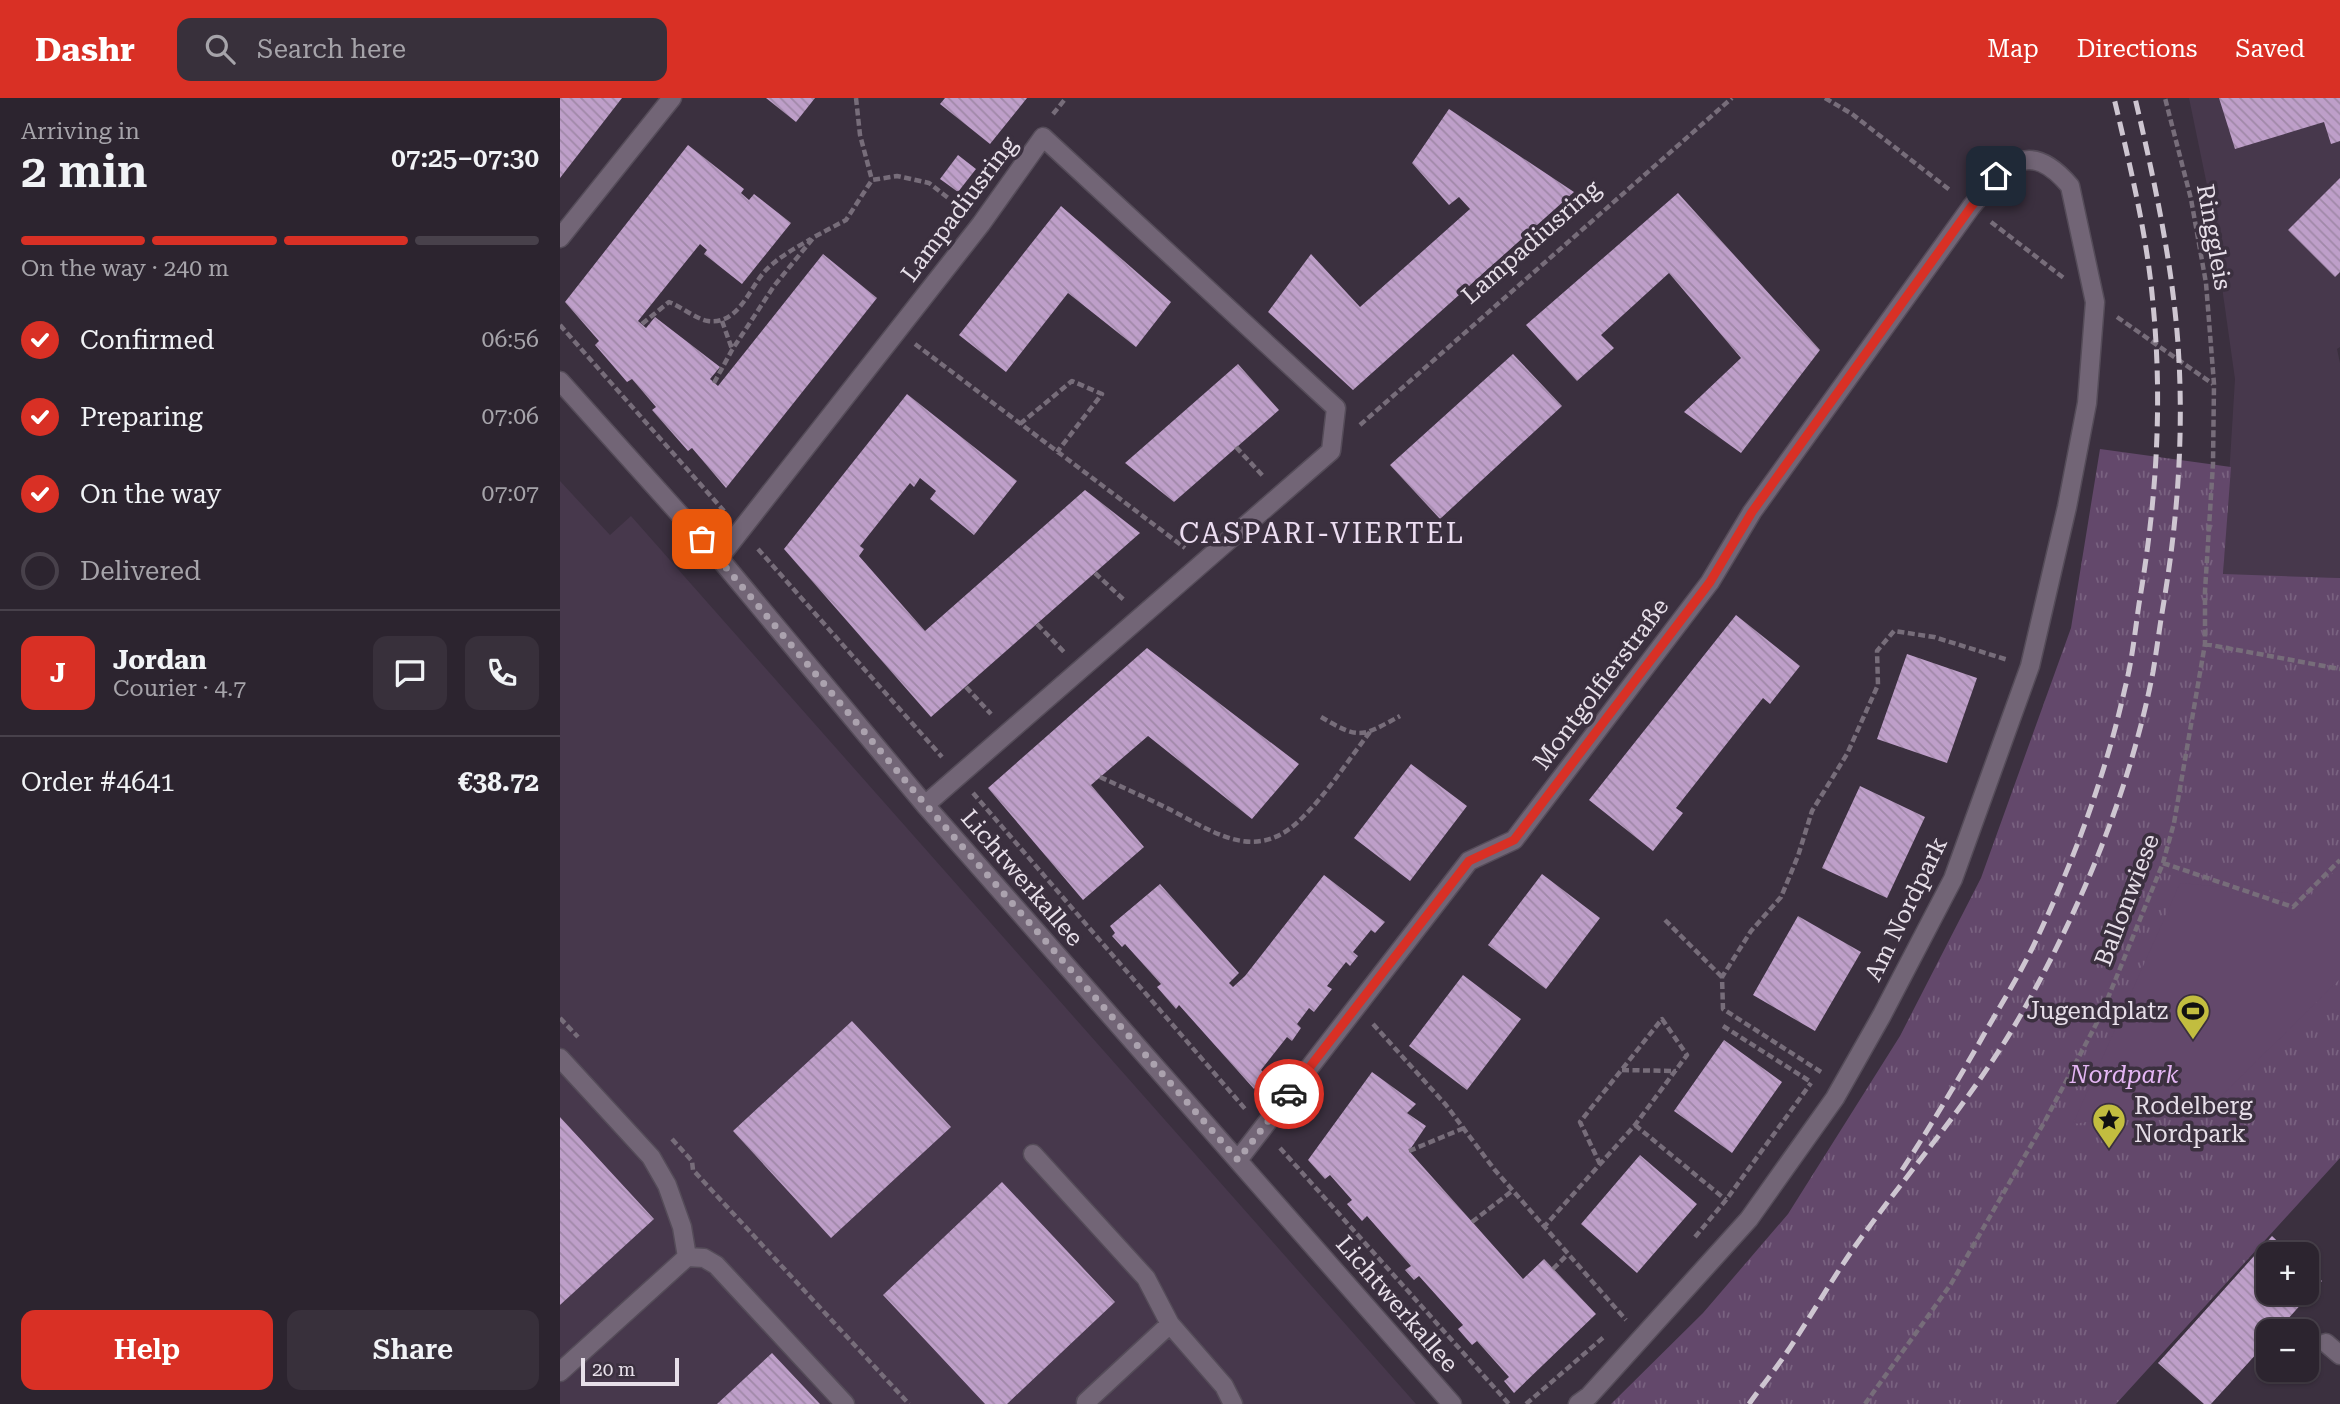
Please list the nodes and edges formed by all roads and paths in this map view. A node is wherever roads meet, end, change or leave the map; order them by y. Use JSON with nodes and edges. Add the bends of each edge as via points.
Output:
{"nodes":[{"id":1,"x":672,"y":98,"type":"edge"},
{"id":2,"x":856,"y":98,"type":"edge"},
{"id":3,"x":1732,"y":98,"type":"edge"},
{"id":4,"x":1825,"y":98,"type":"edge"},
{"id":5,"x":2165,"y":98,"type":"edge"},
{"id":6,"x":872,"y":180,"type":"junction"},
{"id":7,"x":1971,"y":207,"type":"junction"},
{"id":8,"x":981,"y":224,"type":"junction"},
{"id":9,"x":814,"y":237,"type":"junction"},
{"id":10,"x":560,"y":238,"type":"edge"},
{"id":11,"x":2095,"y":302,"type":"junction"},
{"id":12,"x":722,"y":321,"type":"junction"},
{"id":13,"x":642,"y":324,"type":"dead end"},
{"id":14,"x":560,"y":326,"type":"edge"},
{"id":15,"x":898,"y":331,"type":"junction"},
{"id":16,"x":732,"y":350,"type":"junction"},
{"id":17,"x":560,"y":381,"type":"edge"},
{"id":18,"x":714,"y":383,"type":"dead end"},
{"id":19,"x":2214,"y":384,"type":"junction"},
{"id":20,"x":1020,"y":424,"type":"junction"},
{"id":21,"x":1237,"y":447,"type":"dead end"},
{"id":22,"x":1331,"y":451,"type":"junction"},
{"id":23,"x":1057,"y":452,"type":"junction"},
{"id":24,"x":1280,"y":495,"type":"junction"},
{"id":25,"x":741,"y":530,"type":"junction"},
{"id":26,"x":719,"y":558,"type":"junction"},
{"id":27,"x":1204,"y":562,"type":"junction"},
{"id":28,"x":1095,"y":573,"type":"dead end"},
{"id":29,"x":1140,"y":617,"type":"junction"},
{"id":30,"x":1037,"y":624,"type":"dead end"},
{"id":31,"x":2206,"y":644,"type":"junction"},
{"id":32,"x":2030,"y":666,"type":"junction"},
{"id":33,"x":1080,"y":669,"type":"junction"},
{"id":34,"x":2340,"y":669,"type":"edge"},
{"id":35,"x":966,"y":687,"type":"dead end"},
{"id":36,"x":1400,"y":716,"type":"dead end"},
{"id":37,"x":1321,"y":717,"type":"dead end"},
{"id":38,"x":1009,"y":732,"type":"junction"},
{"id":39,"x":1370,"y":732,"type":"junction"},
{"id":40,"x":958,"y":776,"type":"junction"},
{"id":41,"x":1100,"y":777,"type":"dead end"},
{"id":42,"x":925,"y":804,"type":"junction"},
{"id":43,"x":2340,"y":860,"type":"edge"},
{"id":44,"x":2163,"y":863,"type":"junction"},
{"id":45,"x":1665,"y":920,"type":"dead end"},
{"id":46,"x":1722,"y":977,"type":"junction"},
{"id":47,"x":1358,"y":1007,"type":"junction"},
{"id":48,"x":1723,"y":1026,"type":"dead end"},
{"id":49,"x":560,"y":1058,"type":"edge"},
{"id":50,"x":1621,"y":1070,"type":"junction"},
{"id":51,"x":1676,"y":1071,"type":"junction"},
{"id":52,"x":1811,"y":1083,"type":"junction"},
{"id":53,"x":1839,"y":1092,"type":"junction"},
{"id":54,"x":1635,"y":1125,"type":"junction"},
{"id":55,"x":1263,"y":1128,"type":"junction"},
{"id":56,"x":1464,"y":1128,"type":"junction"},
{"id":57,"x":1409,"y":1151,"type":"dead end"},
{"id":58,"x":1033,"y":1154,"type":"dead end"},
{"id":59,"x":1238,"y":1160,"type":"junction"},
{"id":60,"x":1600,"y":1164,"type":"junction"},
{"id":61,"x":692,"y":1170,"type":"dead end"},
{"id":62,"x":1512,"y":1191,"type":"junction"},
{"id":63,"x":1726,"y":1200,"type":"junction"},
{"id":64,"x":1749,"y":1219,"type":"junction"},
{"id":65,"x":1472,"y":1222,"type":"dead end"},
{"id":66,"x":1543,"y":1228,"type":"junction"},
{"id":67,"x":1692,"y":1240,"type":"dead end"},
{"id":68,"x":1567,"y":1255,"type":"junction"},
{"id":69,"x":687,"y":1257,"type":"junction"},
{"id":70,"x":1553,"y":1269,"type":"dead end"},
{"id":71,"x":1633,"y":1310,"type":"dead end"},
{"id":72,"x":1625,"y":1320,"type":"junction"},
{"id":73,"x":1170,"y":1324,"type":"junction"},
{"id":74,"x":1615,"y":1328,"type":"dead end"},
{"id":75,"x":1646,"y":1335,"type":"junction"},
{"id":76,"x":560,"y":1372,"type":"edge"},
{"id":77,"x":1086,"y":1402,"type":"edge"},
{"id":78,"x":845,"y":1404,"type":"edge"},
{"id":79,"x":909,"y":1404,"type":"edge"},
{"id":80,"x":1233,"y":1404,"type":"edge"},
{"id":81,"x":1452,"y":1404,"type":"edge"},
{"id":82,"x":1509,"y":1404,"type":"edge"},
{"id":83,"x":1526,"y":1404,"type":"edge"},
{"id":84,"x":1578,"y":1404,"type":"edge"},
{"id":85,"x":1865,"y":1404,"type":"edge"}],
"edges":[{"from":1,"to":10,"type":"street"},
{"from":2,"to":6,"type":"path"},
{"from":3,"to":22,"type":"path","name":"Lampadiusring"},
{"from":4,"to":7,"type":"path"},
{"from":5,"to":19,"type":"path","name":"Ringgleis","via":[[2191,199],[2206,283]]},
{"from":6,"to":8,"type":"path","via":[[897,176],[929,183]]},
{"from":6,"to":9,"type":"path","via":[[846,220]]},
{"from":7,"to":11,"type":"path"},
{"from":7,"to":11,"type":"street","name":"Montgolfierstraße","via":[[2011,164],[2028,159],[2059,172],[2073,196]]},
{"from":7,"to":47,"type":"street","name":"Montgolfierstraße","via":[[1752,512],[1710,582],[1514,840],[1469,861]]},
{"from":8,"to":15,"type":"street","name":"Lampadiusring"},
{"from":8,"to":22,"type":"street","name":"Lampadiusring","via":[[1043,137],[1336,408]]},
{"from":9,"to":12,"type":"path","via":[[765,271],[737,310]]},
{"from":9,"to":16,"type":"path","via":[[774,286]]},
{"from":11,"to":19,"type":"path"},
{"from":11,"to":32,"type":"street","name":"Am Nordpark","via":[[2084,416]]},
{"from":12,"to":13,"type":"path","via":[[705,321],[669,302]]},
{"from":12,"to":16,"type":"path"},
{"from":14,"to":25,"type":"path"},
{"from":15,"to":20,"type":"path"},
{"from":15,"to":25,"type":"street","name":"Lampadiusring"},
{"from":16,"to":18,"type":"path"},
{"from":17,"to":26,"type":"street","name":"Lichtwerkallee"},
{"from":19,"to":31,"type":"path","name":"Ballonwiese"},
{"from":20,"to":23,"type":"path"},
{"from":20,"to":23,"type":"path","via":[[1072,381],[1101,394]]},
{"from":21,"to":24,"type":"path"},
{"from":22,"to":24,"type":"street"},
{"from":23,"to":27,"type":"path"},
{"from":24,"to":27,"type":"street"},
{"from":25,"to":26,"type":"street","name":"Lampadiusring"},
{"from":25,"to":40,"type":"path"},
{"from":26,"to":42,"type":"street","name":"Lichtwerkallee"},
{"from":27,"to":29,"type":"street"},
{"from":28,"to":29,"type":"path"},
{"from":29,"to":33,"type":"street"},
{"from":30,"to":33,"type":"path"},
{"from":31,"to":34,"type":"path"},
{"from":31,"to":44,"type":"path","name":"Ballonwiese"},
{"from":32,"to":46,"type":"path","via":[[1934,637],[1894,631],[1877,651],[1878,685],[1847,754],[1812,811],[1781,897],[1751,931]]},
{"from":32,"to":53,"type":"street","name":"Am Nordpark","via":[[1953,879]]},
{"from":33,"to":38,"type":"street"},
{"from":35,"to":38,"type":"path"},
{"from":36,"to":39,"type":"path"},
{"from":37,"to":39,"type":"path","via":[[1349,734]]},
{"from":38,"to":40,"type":"street"},
{"from":39,"to":41,"type":"path","via":[[1304,816],[1265,842],[1243,843],[1220,835]]},
{"from":40,"to":42,"type":"street"},
{"from":40,"to":55,"type":"path"},
{"from":42,"to":59,"type":"street","name":"Lichtwerkallee"},
{"from":43,"to":44,"type":"path","via":[[2293,907]]},
{"from":44,"to":85,"type":"path","name":"Ballonwiese","via":[[2101,1015],[2045,1121],[1951,1284]]},
{"from":45,"to":46,"type":"path"},
{"from":46,"to":53,"type":"path","via":[[1723,1009]]},
{"from":47,"to":55,"type":"street","name":"Montgolfierstraße"},
{"from":47,"to":56,"type":"path"},
{"from":48,"to":52,"type":"path"},
{"from":49,"to":69,"type":"street","via":[[651,1157],[667,1185]]},
{"from":50,"to":51,"type":"path"},
{"from":50,"to":51,"type":"path","via":[[1662,1019],[1687,1055]]},
{"from":50,"to":60,"type":"path","via":[[1580,1122]]},
{"from":51,"to":54,"type":"path"},
{"from":52,"to":53,"type":"path"},
{"from":52,"to":63,"type":"path"},
{"from":53,"to":64,"type":"street","name":"Am Nordpark"},
{"from":54,"to":60,"type":"path"},
{"from":54,"to":63,"type":"path"},
{"from":55,"to":59,"type":"street","name":"Montgolfierstraße"},
{"from":55,"to":82,"type":"path"},
{"from":56,"to":57,"type":"path"},
{"from":56,"to":62,"type":"path"},
{"from":58,"to":73,"type":"street","via":[[1146,1278]]},
{"from":59,"to":81,"type":"street","name":"Lichtwerkallee"},
{"from":60,"to":66,"type":"path"},
{"from":61,"to":79,"type":"path"},
{"from":62,"to":65,"type":"path"},
{"from":62,"to":66,"type":"path"},
{"from":63,"to":64,"type":"path"},
{"from":63,"to":67,"type":"path"},
{"from":64,"to":75,"type":"street","name":"Am Nordpark"},
{"from":66,"to":68,"type":"path"},
{"from":68,"to":70,"type":"path"},
{"from":68,"to":72,"type":"path"},
{"from":69,"to":76,"type":"street"},
{"from":69,"to":78,"type":"street","via":[[704,1258],[716,1265]]},
{"from":71,"to":72,"type":"path"},
{"from":72,"to":75,"type":"path"},
{"from":73,"to":77,"type":"street"},
{"from":73,"to":80,"type":"street","via":[[1224,1386]]},
{"from":74,"to":83,"type":"path"},
{"from":75,"to":84,"type":"street","name":"Am Nordpark"}]}
